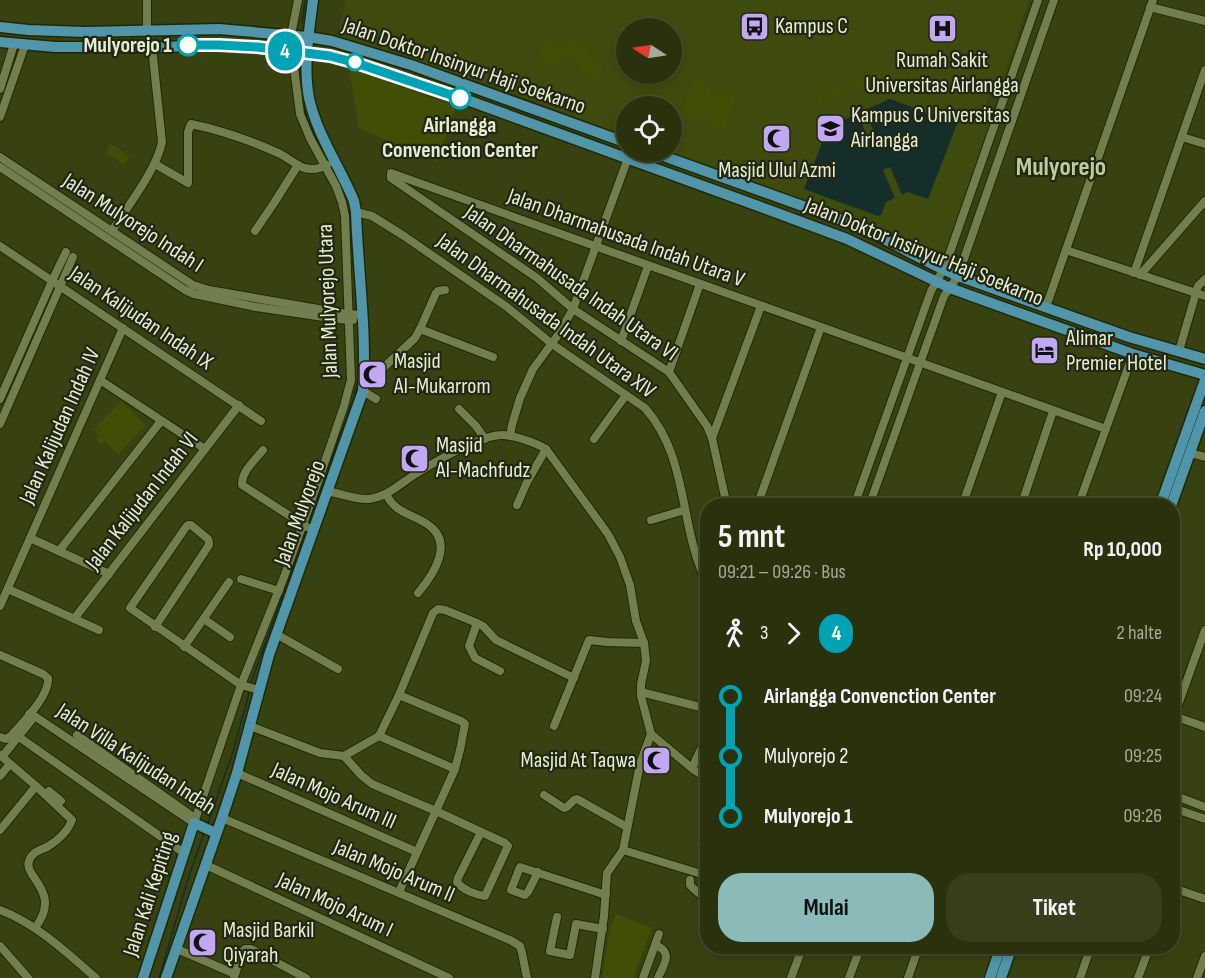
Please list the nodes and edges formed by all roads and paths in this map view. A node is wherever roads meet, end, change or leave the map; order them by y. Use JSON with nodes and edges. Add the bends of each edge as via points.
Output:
{"nodes":[{"id":1,"x":147,"y":0,"type":"edge"},
{"id":2,"x":1038,"y":0,"type":"edge"},
{"id":3,"x":1054,"y":0,"type":"edge"},
{"id":4,"x":1152,"y":4,"type":"edge"},
{"id":5,"x":305,"y":5,"type":"edge"},
{"id":6,"x":1205,"y":21,"type":"edge"},
{"id":7,"x":0,"y":27,"type":"edge"},
{"id":8,"x":180,"y":30,"type":"junction"},
{"id":9,"x":147,"y":31,"type":"junction"},
{"id":10,"x":162,"y":31,"type":"junction"},
{"id":11,"x":300,"y":36,"type":"junction"},
{"id":12,"x":0,"y":42,"type":"edge"},
{"id":13,"x":181,"y":45,"type":"junction"},
{"id":14,"x":158,"y":47,"type":"junction"},
{"id":15,"x":18,"y":50,"type":"junction"},
{"id":16,"x":300,"y":53,"type":"junction"},
{"id":17,"x":330,"y":56,"type":"junction"},
{"id":18,"x":1205,"y":70,"type":"edge"},
{"id":19,"x":306,"y":75,"type":"junction"},
{"id":20,"x":0,"y":89,"type":"edge"},
{"id":21,"x":0,"y":117,"type":"edge"},
{"id":22,"x":313,"y":131,"type":"junction"},
{"id":23,"x":1182,"y":137,"type":"junction"},
{"id":24,"x":616,"y":139,"type":"edge"},
{"id":25,"x":1205,"y":144,"type":"edge"},
{"id":26,"x":616,"y":154,"type":"edge"},
{"id":27,"x":0,"y":157,"type":"edge"},
{"id":28,"x":627,"y":162,"type":"edge"},
{"id":29,"x":639,"y":162,"type":"edge"},
{"id":30,"x":680,"y":162,"type":"edge"},
{"id":31,"x":330,"y":163,"type":"junction"},
{"id":32,"x":155,"y":164,"type":"junction"},
{"id":33,"x":298,"y":165,"type":"junction"},
{"id":34,"x":0,"y":167,"type":"edge"},
{"id":35,"x":391,"y":178,"type":"joint"},
{"id":36,"x":1205,"y":201,"type":"edge"},
{"id":37,"x":356,"y":212,"type":"junction"},
{"id":38,"x":112,"y":231,"type":"junction"},
{"id":39,"x":255,"y":231,"type":"dead end"},
{"id":40,"x":0,"y":246,"type":"edge"},
{"id":41,"x":597,"y":247,"type":"junction"},
{"id":42,"x":1066,"y":250,"type":"junction"},
{"id":43,"x":70,"y":255,"type":"dead end"},
{"id":44,"x":648,"y":266,"type":"junction"},
{"id":45,"x":944,"y":270,"type":"junction"},
{"id":46,"x":1137,"y":274,"type":"junction"},
{"id":47,"x":958,"y":276,"type":"junction"},
{"id":48,"x":1205,"y":279,"type":"edge"},
{"id":49,"x":936,"y":282,"type":"junction"},
{"id":50,"x":56,"y":284,"type":"junction"},
{"id":51,"x":700,"y":284,"type":"junction"},
{"id":52,"x":950,"y":288,"type":"junction"},
{"id":53,"x":445,"y":290,"type":"dead end"},
{"id":54,"x":1200,"y":295,"type":"edge"},
{"id":55,"x":256,"y":302,"type":"junction"},
{"id":56,"x":761,"y":306,"type":"junction"},
{"id":57,"x":1046,"y":307,"type":"junction"},
{"id":58,"x":573,"y":309,"type":"junction"},
{"id":59,"x":355,"y":317,"type":"junction"},
{"id":60,"x":821,"y":327,"type":"junction"},
{"id":61,"x":123,"y":328,"type":"junction"},
{"id":62,"x":420,"y":329,"type":"junction"},
{"id":63,"x":1129,"y":337,"type":"junction"},
{"id":64,"x":621,"y":341,"type":"junction"},
{"id":65,"x":552,"y":344,"type":"junction"},
{"id":66,"x":1179,"y":351,"type":"junction"},
{"id":67,"x":1129,"y":353,"type":"junction"},
{"id":68,"x":494,"y":357,"type":"dead end"},
{"id":69,"x":906,"y":358,"type":"junction"},
{"id":70,"x":1205,"y":359,"type":"edge"},
{"id":71,"x":921,"y":363,"type":"junction"},
{"id":72,"x":669,"y":372,"type":"junction"},
{"id":73,"x":1205,"y":375,"type":"edge"},
{"id":74,"x":100,"y":380,"type":"junction"},
{"id":75,"x":1205,"y":380,"type":"edge"},
{"id":76,"x":363,"y":389,"type":"junction"},
{"id":77,"x":1002,"y":392,"type":"junction"},
{"id":78,"x":626,"y":395,"type":"junction"},
{"id":79,"x":0,"y":399,"type":"edge"},
{"id":80,"x":376,"y":399,"type":"dead end"},
{"id":81,"x":239,"y":405,"type":"junction"},
{"id":82,"x":459,"y":409,"type":"dead end"},
{"id":83,"x":1053,"y":411,"type":"junction"},
{"id":84,"x":1205,"y":411,"type":"edge"},
{"id":85,"x":161,"y":420,"type":"junction"},
{"id":86,"x":261,"y":421,"type":"dead end"},
{"id":87,"x":0,"y":424,"type":"edge"},
{"id":88,"x":1106,"y":429,"type":"junction"},
{"id":89,"x":342,"y":433,"type":"junction"},
{"id":90,"x":510,"y":436,"type":"junction"},
{"id":91,"x":712,"y":438,"type":"junction"},
{"id":92,"x":485,"y":439,"type":"junction"},
{"id":93,"x":594,"y":439,"type":"dead end"},
{"id":94,"x":205,"y":449,"type":"junction"},
{"id":95,"x":546,"y":449,"type":"junction"},
{"id":96,"x":263,"y":450,"type":"dead end"},
{"id":97,"x":1190,"y":453,"type":"junction"},
{"id":98,"x":1205,"y":457,"type":"edge"},
{"id":99,"x":324,"y":486,"type":"junction"},
{"id":100,"x":386,"y":494,"type":"junction"},
{"id":101,"x":725,"y":498,"type":"edge"},
{"id":102,"x":760,"y":498,"type":"edge"},
{"id":103,"x":857,"y":498,"type":"edge"},
{"id":104,"x":872,"y":498,"type":"edge"},
{"id":105,"x":965,"y":498,"type":"edge"},
{"id":106,"x":1024,"y":498,"type":"edge"},
{"id":107,"x":1081,"y":498,"type":"edge"},
{"id":108,"x":1163,"y":498,"type":"edge"},
{"id":109,"x":1174,"y":498,"type":"edge"},
{"id":110,"x":517,"y":505,"type":"dead end"},
{"id":111,"x":685,"y":510,"type":"junction"},
{"id":112,"x":651,"y":520,"type":"dead end"},
{"id":113,"x":308,"y":527,"type":"junction"},
{"id":114,"x":30,"y":538,"type":"junction"},
{"id":115,"x":59,"y":551,"type":"junction"},
{"id":116,"x":700,"y":568,"type":"edge"},
{"id":117,"x":109,"y":574,"type":"junction"},
{"id":118,"x":241,"y":579,"type":"dead end"},
{"id":119,"x":229,"y":582,"type":"dead end"},
{"id":120,"x":8,"y":589,"type":"junction"},
{"id":121,"x":418,"y":593,"type":"dead end"},
{"id":122,"x":282,"y":596,"type":"junction"},
{"id":123,"x":0,"y":606,"type":"edge"},
{"id":124,"x":74,"y":619,"type":"junction"},
{"id":125,"x":204,"y":619,"type":"junction"},
{"id":126,"x":477,"y":623,"type":"junction"},
{"id":127,"x":155,"y":627,"type":"junction"},
{"id":128,"x":99,"y":630,"type":"dead end"},
{"id":129,"x":1205,"y":630,"type":"edge"},
{"id":130,"x":276,"y":634,"type":"junction"},
{"id":131,"x":230,"y":637,"type":"dead end"},
{"id":132,"x":644,"y":643,"type":"junction"},
{"id":133,"x":184,"y":647,"type":"junction"},
{"id":134,"x":0,"y":655,"type":"edge"},
{"id":135,"x":338,"y":669,"type":"dead end"},
{"id":136,"x":500,"y":671,"type":"dead end"},
{"id":137,"x":573,"y":678,"type":"junction"},
{"id":138,"x":249,"y":687,"type":"junction"},
{"id":139,"x":641,"y":692,"type":"junction"},
{"id":140,"x":399,"y":695,"type":"junction"},
{"id":141,"x":1180,"y":701,"type":"edge"},
{"id":142,"x":700,"y":707,"type":"edge"},
{"id":143,"x":34,"y":713,"type":"junction"},
{"id":144,"x":1180,"y":720,"type":"edge"},
{"id":145,"x":554,"y":726,"type":"dead end"},
{"id":146,"x":252,"y":727,"type":"junction"},
{"id":147,"x":1205,"y":727,"type":"edge"},
{"id":148,"x":651,"y":734,"type":"junction"},
{"id":149,"x":77,"y":735,"type":"dead end"},
{"id":150,"x":379,"y":736,"type":"junction"},
{"id":151,"x":0,"y":737,"type":"edge"},
{"id":152,"x":19,"y":737,"type":"junction"},
{"id":153,"x":700,"y":751,"type":"edge"},
{"id":154,"x":2,"y":755,"type":"edge"},
{"id":155,"x":344,"y":756,"type":"junction"},
{"id":156,"x":10,"y":764,"type":"junction"},
{"id":157,"x":692,"y":768,"type":"junction"},
{"id":158,"x":455,"y":769,"type":"junction"},
{"id":159,"x":237,"y":772,"type":"junction"},
{"id":160,"x":700,"y":774,"type":"edge"},
{"id":161,"x":0,"y":776,"type":"edge"},
{"id":162,"x":36,"y":786,"type":"junction"},
{"id":163,"x":543,"y":795,"type":"dead end"},
{"id":164,"x":1180,"y":798,"type":"edge"},
{"id":165,"x":61,"y":801,"type":"dead end"},
{"id":166,"x":1205,"y":807,"type":"edge"},
{"id":167,"x":1180,"y":810,"type":"edge"},
{"id":168,"x":436,"y":811,"type":"junction"},
{"id":169,"x":222,"y":818,"type":"junction"},
{"id":170,"x":1205,"y":819,"type":"edge"},
{"id":171,"x":203,"y":826,"type":"junction"},
{"id":172,"x":627,"y":827,"type":"junction"},
{"id":173,"x":0,"y":830,"type":"edge"},
{"id":174,"x":481,"y":832,"type":"junction"},
{"id":175,"x":623,"y":850,"type":"junction"},
{"id":176,"x":417,"y":852,"type":"junction"},
{"id":177,"x":184,"y":853,"type":"junction"},
{"id":178,"x":206,"y":865,"type":"junction"},
{"id":179,"x":538,"y":872,"type":"dead end"},
{"id":180,"x":700,"y":874,"type":"edge"},
{"id":181,"x":690,"y":880,"type":"dead end"},
{"id":182,"x":1180,"y":890,"type":"edge"},
{"id":183,"x":399,"y":892,"type":"junction"},
{"id":184,"x":700,"y":894,"type":"edge"},
{"id":185,"x":606,"y":895,"type":"junction"},
{"id":186,"x":1205,"y":899,"type":"edge"},
{"id":187,"x":0,"y":910,"type":"edge"},
{"id":188,"x":557,"y":917,"type":"dead end"},
{"id":189,"x":35,"y":928,"type":"junction"},
{"id":190,"x":603,"y":929,"type":"junction"},
{"id":191,"x":659,"y":934,"type":"dead end"},
{"id":192,"x":655,"y":945,"type":"junction"},
{"id":193,"x":0,"y":946,"type":"edge"},
{"id":194,"x":177,"y":949,"type":"junction"},
{"id":195,"x":800,"y":954,"type":"edge"},
{"id":196,"x":858,"y":954,"type":"edge"},
{"id":197,"x":916,"y":954,"type":"edge"},
{"id":198,"x":998,"y":954,"type":"edge"},
{"id":199,"x":1009,"y":954,"type":"edge"},
{"id":200,"x":1088,"y":954,"type":"edge"},
{"id":201,"x":1147,"y":954,"type":"edge"},
{"id":202,"x":1205,"y":956,"type":"edge"},
{"id":203,"x":235,"y":976,"type":"edge"},
{"id":204,"x":28,"y":978,"type":"edge"},
{"id":205,"x":96,"y":978,"type":"edge"},
{"id":206,"x":143,"y":978,"type":"edge"},
{"id":207,"x":166,"y":978,"type":"edge"},
{"id":208,"x":306,"y":978,"type":"edge"},
{"id":209,"x":449,"y":978,"type":"edge"},
{"id":210,"x":527,"y":978,"type":"edge"},
{"id":211,"x":596,"y":978,"type":"edge"},
{"id":212,"x":643,"y":978,"type":"edge"},
{"id":213,"x":658,"y":978,"type":"edge"},
{"id":214,"x":791,"y":978,"type":"edge"},
{"id":215,"x":849,"y":978,"type":"edge"},
{"id":216,"x":908,"y":978,"type":"edge"},
{"id":217,"x":990,"y":978,"type":"edge"},
{"id":218,"x":1001,"y":978,"type":"edge"},
{"id":219,"x":1080,"y":978,"type":"edge"},
{"id":220,"x":1138,"y":978,"type":"edge"},
{"id":221,"x":1197,"y":978,"type":"edge"}],
"edges":[{"from":1,"to":9,"type":"street"},
{"from":2,"to":45,"type":"street"},
{"from":3,"to":47,"type":"street"},
{"from":4,"to":6,"type":"street"},
{"from":4,"to":42,"type":"street"},
{"from":5,"to":11,"type":"main road","name":"Jalan Mulyorejo"},
{"from":5,"to":11,"type":"street"},
{"from":7,"to":9,"type":"main road","name":"Jalan Doktor Insinyur Haji Soekarno"},
{"from":8,"to":10,"type":"main road","name":"Jalan Doktor Insinyur Haji Soekarno"},
{"from":8,"to":11,"type":"main road","name":"Jalan Doktor Insinyur Haji Soekarno"},
{"from":8,"to":13,"type":"main road","via":[[176,42]]},
{"from":9,"to":10,"type":"main road","name":"Jalan Doktor Insinyur Haji Soekarno"},
{"from":10,"to":14,"type":"main road","via":[[166,42]]},
{"from":11,"to":16,"type":"main road","name":"Jalan Mulyorejo"},
{"from":11,"to":24,"type":"main road","name":"Jalan Doktor Insinyur Haji Soekarno","via":[[332,41],[411,65]]},
{"from":12,"to":15,"type":"main road","name":"Jalan Doktor Insinyur Haji Soekarno"},
{"from":13,"to":14,"type":"main road","name":"Jalan Doktor Insinyur Haji Soekarno"},
{"from":13,"to":16,"type":"main road","name":"Jalan Doktor Insinyur Haji Soekarno","via":[[248,46]]},
{"from":14,"to":15,"type":"main road","name":"Jalan Doktor Insinyur Haji Soekarno"},
{"from":14,"to":32,"type":"street","via":[[162,142]]},
{"from":15,"to":20,"type":"street"},
{"from":15,"to":21,"type":"street"},
{"from":16,"to":17,"type":"main road","name":"Jalan Doktor Insinyur Haji Soekarno"},
{"from":16,"to":19,"type":"main road","name":"Jalan Mulyorejo"},
{"from":16,"to":22,"type":"street","via":[[300,114]]},
{"from":17,"to":19,"type":"main road"},
{"from":17,"to":26,"type":"main road","name":"Jalan Doktor Insinyur Haji Soekarno","via":[[423,84]]},
{"from":18,"to":23,"type":"street"},
{"from":19,"to":22,"type":"main road","name":"Jalan Mulyorejo"},
{"from":22,"to":31,"type":"main road","name":"Jalan Mulyorejo"},
{"from":23,"to":25,"type":"street"},
{"from":23,"to":46,"type":"street"},
{"from":27,"to":38,"type":"street","name":"Jalan Mulyorejo Indah I"},
{"from":28,"to":41,"type":"street"},
{"from":29,"to":49,"type":"main road","name":"Jalan Doktor Insinyur Haji Soekarno","via":[[847,239]]},
{"from":30,"to":45,"type":"main road","name":"Jalan Doktor Insinyur Haji Soekarno","via":[[853,224]]},
{"from":31,"to":33,"type":"street","via":[[312,170]]},
{"from":31,"to":37,"type":"main road","name":"Jalan Mulyorejo","via":[[354,201]]},
{"from":31,"to":59,"type":"street","name":"Jalan Mulyorejo Utara","via":[[345,216]]},
{"from":32,"to":33,"type":"street","via":[[188,183],[191,124],[269,149]]},
{"from":32,"to":38,"type":"street"},
{"from":33,"to":39,"type":"street"},
{"from":34,"to":55,"type":"street","via":[[185,290],[206,297]]},
{"from":35,"to":41,"type":"street","name":"Jalan Dharmahusada Indah Utara V","via":[[393,173]]},
{"from":35,"to":58,"type":"street","name":"Jalan Dharmahusada Indah Utara VI","via":[[537,278]]},
{"from":36,"to":46,"type":"street"},
{"from":37,"to":59,"type":"main road","name":"Jalan Mulyorejo"},
{"from":37,"to":65,"type":"street","name":"Jalan Dharmahusada Indah Utara XIV","via":[[372,216],[404,236],[507,307]]},
{"from":38,"to":55,"type":"street","name":"Jalan Mulyorejo Indah I","via":[[193,285]]},
{"from":40,"to":50,"type":"street","name":"Jalan Kalijudan Indah IX"},
{"from":41,"to":44,"type":"street","name":"Jalan Dharmahusada Indah Utara V"},
{"from":41,"to":58,"type":"street"},
{"from":42,"to":46,"type":"street"},
{"from":42,"to":57,"type":"street"},
{"from":43,"to":50,"type":"street"},
{"from":44,"to":51,"type":"street","name":"Jalan Dharmahusada Indah Utara V"},
{"from":44,"to":64,"type":"street"},
{"from":45,"to":47,"type":"main road","name":"Jalan Doktor Insinyur Haji Soekarno"},
{"from":45,"to":49,"type":"street"},
{"from":46,"to":54,"type":"street"},
{"from":47,"to":52,"type":"street"},
{"from":47,"to":57,"type":"main road","name":"Jalan Doktor Insinyur Haji Soekarno"},
{"from":48,"to":54,"type":"street","via":[[1198,286]]},
{"from":49,"to":52,"type":"main road","name":"Jalan Doktor Insinyur Haji Soekarno"},
{"from":49,"to":69,"type":"street"},
{"from":50,"to":61,"type":"street","name":"Jalan Kalijudan Indah IX"},
{"from":50,"to":79,"type":"street"},
{"from":50,"to":87,"type":"street"},
{"from":51,"to":56,"type":"street","name":"Jalan Dharmahusada Indah Utara V"},
{"from":51,"to":72,"type":"street"},
{"from":52,"to":67,"type":"main road","name":"Jalan Doktor Insinyur Haji Soekarno"},
{"from":52,"to":71,"type":"street"},
{"from":53,"to":62,"type":"street","via":[[436,293]]},
{"from":54,"to":66,"type":"street"},
{"from":55,"to":59,"type":"street"},
{"from":56,"to":60,"type":"street","name":"Jalan Dharmahusada Indah Utara V"},
{"from":56,"to":91,"type":"street"},
{"from":57,"to":63,"type":"main road","name":"Jalan Doktor Insinyur Haji Soekarno"},
{"from":58,"to":64,"type":"street","name":"Jalan Dharmahusada Indah Utara VI"},
{"from":58,"to":65,"type":"street"},
{"from":59,"to":76,"type":"main road","name":"Jalan Mulyorejo"},
{"from":59,"to":89,"type":"street","name":"Jalan Mulyorejo Utara","via":[[351,380]]},
{"from":60,"to":69,"type":"street","name":"Jalan Dharmahusada Indah Utara V"},
{"from":60,"to":102,"type":"street"},
{"from":61,"to":74,"type":"street","name":"Jalan Kalijudan Indah IV"},
{"from":61,"to":81,"type":"street","name":"Jalan Kalijudan Indah IX"},
{"from":62,"to":68,"type":"street"},
{"from":62,"to":76,"type":"street"},
{"from":63,"to":66,"type":"main road","name":"Jalan Doktor Insinyur Haji Soekarno"},
{"from":63,"to":67,"type":"main road","via":[[1124,344]]},
{"from":64,"to":72,"type":"street","name":"Jalan Dharmahusada Indah Utara VI"},
{"from":65,"to":78,"type":"street","name":"Jalan Dharmahusada Indah Utara XIV"},
{"from":65,"to":90,"type":"street","via":[[527,382]]},
{"from":66,"to":70,"type":"main road","name":"Jalan Doktor Insinyur Haji Soekarno"},
{"from":67,"to":73,"type":"main road","name":"Jalan Doktor Insinyur Haji Soekarno"},
{"from":67,"to":88,"type":"street"},
{"from":69,"to":71,"type":"street","name":"Jalan Dharmahusada Indah Utara V"},
{"from":69,"to":103,"type":"street"},
{"from":71,"to":77,"type":"street","name":"Jalan Dharmahusada Indah Utara V"},
{"from":71,"to":104,"type":"street"},
{"from":72,"to":91,"type":"street","name":"Jalan Dharmahusada Indah Utara VI"},
{"from":74,"to":85,"type":"street"},
{"from":74,"to":114,"type":"street","name":"Jalan Kalijudan Indah IV"},
{"from":75,"to":108,"type":"main road"},
{"from":76,"to":80,"type":"street"},
{"from":76,"to":89,"type":"main road","name":"Jalan Mulyorejo"},
{"from":77,"to":83,"type":"street","name":"Jalan Dharmahusada Indah Utara V"},
{"from":77,"to":105,"type":"street"},
{"from":78,"to":93,"type":"street"},
{"from":78,"to":111,"type":"street","name":"Jalan Dharmahusada Indah Utara XIV","via":[[651,414],[667,441]]},
{"from":81,"to":86,"type":"street","name":"Jalan Kalijudan Indah IX"},
{"from":81,"to":94,"type":"street","name":"Jalan Kalijudan Indah VI"},
{"from":82,"to":92,"type":"street"},
{"from":83,"to":88,"type":"street","name":"Jalan Dharmahusada Indah Utara V"},
{"from":83,"to":106,"type":"street"},
{"from":84,"to":97,"type":"main road"},
{"from":85,"to":94,"type":"street"},
{"from":85,"to":115,"type":"street"},
{"from":88,"to":107,"type":"street"},
{"from":89,"to":99,"type":"main road","name":"Jalan Mulyorejo"},
{"from":90,"to":92,"type":"street"},
{"from":90,"to":95,"type":"street"},
{"from":91,"to":101,"type":"street","name":"Jalan Dharmahusada Indah Utara VI"},
{"from":92,"to":100,"type":"street","via":[[417,473]]},
{"from":94,"to":117,"type":"street","name":"Jalan Kalijudan Indah VI"},
{"from":95,"to":110,"type":"street"},
{"from":95,"to":132,"type":"street","via":[[608,534],[620,557]]},
{"from":96,"to":113,"type":"street","via":[[244,474],[242,485]]},
{"from":97,"to":98,"type":"street"},
{"from":97,"to":109,"type":"main road"},
{"from":99,"to":100,"type":"street","via":[[364,499]]},
{"from":99,"to":113,"type":"main road","name":"Jalan Mulyorejo"},
{"from":100,"to":121,"type":"street","via":[[398,509],[428,524],[440,540],[438,563]]},
{"from":111,"to":112,"type":"street"},
{"from":111,"to":116,"type":"street","name":"Jalan Dharmahusada Indah Utara XIV"},
{"from":113,"to":122,"type":"main road","name":"Jalan Mulyorejo"},
{"from":114,"to":115,"type":"street"},
{"from":114,"to":120,"type":"street","name":"Jalan Kalijudan Indah IV"},
{"from":115,"to":117,"type":"street"},
{"from":117,"to":124,"type":"street","name":"Jalan Kalijudan Indah VI"},
{"from":118,"to":122,"type":"street"},
{"from":119,"to":125,"type":"street"},
{"from":120,"to":123,"type":"street","name":"Jalan Kalijudan Indah IV"},
{"from":120,"to":124,"type":"street"},
{"from":122,"to":130,"type":"main road","name":"Jalan Mulyorejo"},
{"from":122,"to":138,"type":"street"},
{"from":124,"to":128,"type":"street"},
{"from":125,"to":131,"type":"street"},
{"from":125,"to":133,"type":"street"},
{"from":126,"to":136,"type":"street","via":[[469,646],[475,658]]},
{"from":126,"to":137,"type":"street","via":[[496,640]]},
{"from":126,"to":140,"type":"street","via":[[446,610],[433,613]]},
{"from":127,"to":127,"type":"street","via":[[130,608],[189,524],[210,545]]},
{"from":127,"to":133,"type":"street"},
{"from":129,"to":141,"type":"street"},
{"from":130,"to":135,"type":"street"},
{"from":130,"to":138,"type":"main road","name":"Jalan Mulyorejo"},
{"from":132,"to":137,"type":"street","via":[[589,640]]},
{"from":132,"to":139,"type":"street","via":[[646,661]]},
{"from":133,"to":138,"type":"street"},
{"from":134,"to":143,"type":"street","via":[[48,678]]},
{"from":137,"to":145,"type":"street"},
{"from":138,"to":146,"type":"main road","name":"Jalan Mulyorejo"},
{"from":138,"to":171,"type":"street"},
{"from":139,"to":142,"type":"street"},
{"from":139,"to":148,"type":"street"},
{"from":140,"to":150,"type":"street"},
{"from":140,"to":158,"type":"street","via":[[465,724]]},
{"from":143,"to":151,"type":"street","via":[[8,738]]},
{"from":143,"to":152,"type":"street"},
{"from":143,"to":171,"type":"street","name":"Jalan Villa Kalijudan Indah"},
{"from":144,"to":147,"type":"street"},
{"from":146,"to":155,"type":"street","via":[[320,753]]},
{"from":146,"to":159,"type":"main road","name":"Jalan Mulyorejo"},
{"from":148,"to":157,"type":"street"},
{"from":148,"to":172,"type":"street","via":[[640,764]]},
{"from":149,"to":171,"type":"street","name":"Jalan Villa Kalijudan Indah"},
{"from":150,"to":155,"type":"street"},
{"from":150,"to":158,"type":"street"},
{"from":152,"to":154,"type":"street"},
{"from":152,"to":177,"type":"street"},
{"from":153,"to":157,"type":"street"},
{"from":154,"to":156,"type":"street"},
{"from":154,"to":165,"type":"street"},
{"from":155,"to":168,"type":"street","via":[[372,784]]},
{"from":156,"to":161,"type":"street"},
{"from":156,"to":162,"type":"street"},
{"from":157,"to":160,"type":"street"},
{"from":158,"to":168,"type":"street"},
{"from":159,"to":169,"type":"main road","name":"Jalan Mulyorejo"},
{"from":159,"to":176,"type":"street","name":"Jalan Mojo Arum III"},
{"from":162,"to":173,"type":"street"},
{"from":162,"to":189,"type":"street","via":[[72,820],[61,836],[29,861],[45,898],[45,908]]},
{"from":163,"to":172,"type":"street","via":[[564,808],[577,799]]},
{"from":164,"to":166,"type":"street"},
{"from":167,"to":170,"type":"street"},
{"from":168,"to":174,"type":"street"},
{"from":168,"to":176,"type":"street"},
{"from":169,"to":171,"type":"main road","name":"Jalan Mulyorejo"},
{"from":169,"to":183,"type":"street","name":"Jalan Mojo Arum II"},
{"from":171,"to":177,"type":"main road","name":"Jalan Kali Kepiting"},
{"from":171,"to":178,"type":"main road","name":"Jalan Mulyorejo"},
{"from":172,"to":175,"type":"street"},
{"from":174,"to":174,"type":"street","via":[[457,882],[485,896],[508,846]]},
{"from":175,"to":180,"type":"street"},
{"from":175,"to":185,"type":"street","via":[[607,873]]},
{"from":176,"to":183,"type":"street"},
{"from":177,"to":206,"type":"main road","name":"Jalan Kali Kepiting"},
{"from":178,"to":194,"type":"main road","name":"Jalan Mulyorejo"},
{"from":178,"to":209,"type":"street","name":"Jalan Mojo Arum I"},
{"from":179,"to":185,"type":"street"},
{"from":181,"to":184,"type":"street"},
{"from":182,"to":186,"type":"street"},
{"from":183,"to":210,"type":"street","name":"Jalan Mojo Arum II","via":[[520,946]]},
{"from":185,"to":190,"type":"street"},
{"from":187,"to":189,"type":"street"},
{"from":188,"to":190,"type":"street","via":[[550,951],[570,955],[576,924]]},
{"from":189,"to":205,"type":"street"},
{"from":190,"to":211,"type":"street"},
{"from":191,"to":192,"type":"street"},
{"from":192,"to":212,"type":"street"},
{"from":192,"to":213,"type":"street","via":[[663,948],[667,956]]},
{"from":193,"to":204,"type":"street"},
{"from":194,"to":203,"type":"street"},
{"from":194,"to":207,"type":"main road","name":"Jalan Mulyorejo"},
{"from":195,"to":214,"type":"street"},
{"from":196,"to":215,"type":"street"},
{"from":197,"to":216,"type":"street"},
{"from":198,"to":217,"type":"main road"},
{"from":199,"to":218,"type":"main road"},
{"from":200,"to":219,"type":"street"},
{"from":201,"to":220,"type":"street"},
{"from":202,"to":221,"type":"street"},
{"from":203,"to":208,"type":"street","via":[[242,952],[251,949]]}]}
